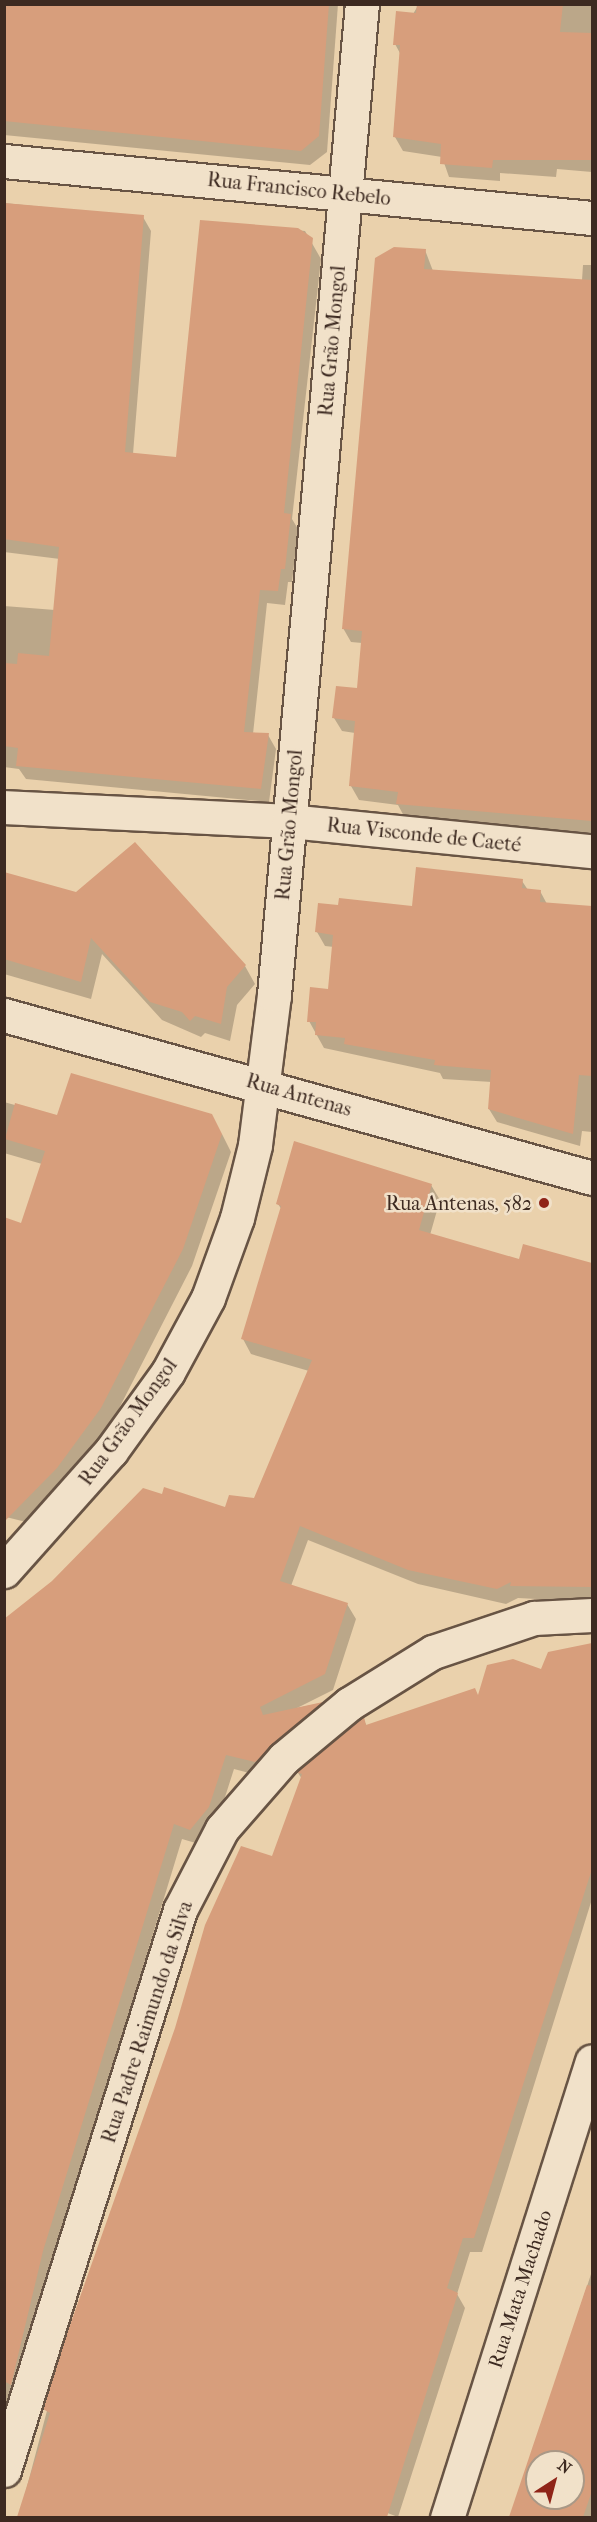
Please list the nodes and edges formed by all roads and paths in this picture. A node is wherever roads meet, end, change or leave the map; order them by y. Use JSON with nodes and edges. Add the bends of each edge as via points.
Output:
{"nodes":[{"id":1,"x":362,"y":4,"type":"edge"},
{"id":2,"x":4,"y":160,"type":"edge"},
{"id":3,"x":346,"y":193,"type":"junction"},
{"id":4,"x":592,"y":218,"type":"edge"},
{"id":5,"x":4,"y":807,"type":"edge"},
{"id":6,"x":289,"y":822,"type":"junction"},
{"id":7,"x":592,"y":851,"type":"edge"},
{"id":8,"x":4,"y":1015,"type":"edge"},
{"id":9,"x":264,"y":1085,"type":"junction"},
{"id":10,"x":592,"y":1178,"type":"edge"},
{"id":11,"x":4,"y":1571,"type":"edge"},
{"id":12,"x":592,"y":1615,"type":"edge"},
{"id":13,"x":592,"y":2061,"type":"edge"},
{"id":14,"x":4,"y":2470,"type":"edge"},
{"id":15,"x":447,"y":2517,"type":"edge"}],
"edges":[{"from":1,"to":3,"type":"street","name":"Rua Grão Mongol"},
{"from":2,"to":3,"type":"street","name":"Rua Francisco Rebelo"},
{"from":3,"to":4,"type":"street","name":"Rua Francisco Rebelo"},
{"from":3,"to":6,"type":"street","name":"Rua Grão Mongol"},
{"from":5,"to":6,"type":"street","name":"Rua Visconde de Caeté"},
{"from":6,"to":7,"type":"street","name":"Rua Visconde de Caeté"},
{"from":6,"to":9,"type":"street","name":"Rua Grão Mongol"},
{"from":8,"to":9,"type":"street","name":"Rua Antenas"},
{"from":9,"to":10,"type":"street","name":"Rua Antenas"},
{"from":9,"to":11,"type":"street","name":"Rua Grão Mongol","via":[[237,1218],[202,1309],[168,1372],[111,1451]]},
{"from":12,"to":14,"type":"street","name":"Rua Padre Raimundo da Silva","via":[[534,1618],[433,1652],[349,1704],[292,1751],[222,1829],[180,1910]]},
{"from":13,"to":15,"type":"street","name":"Rua Mata Machado"}]}
